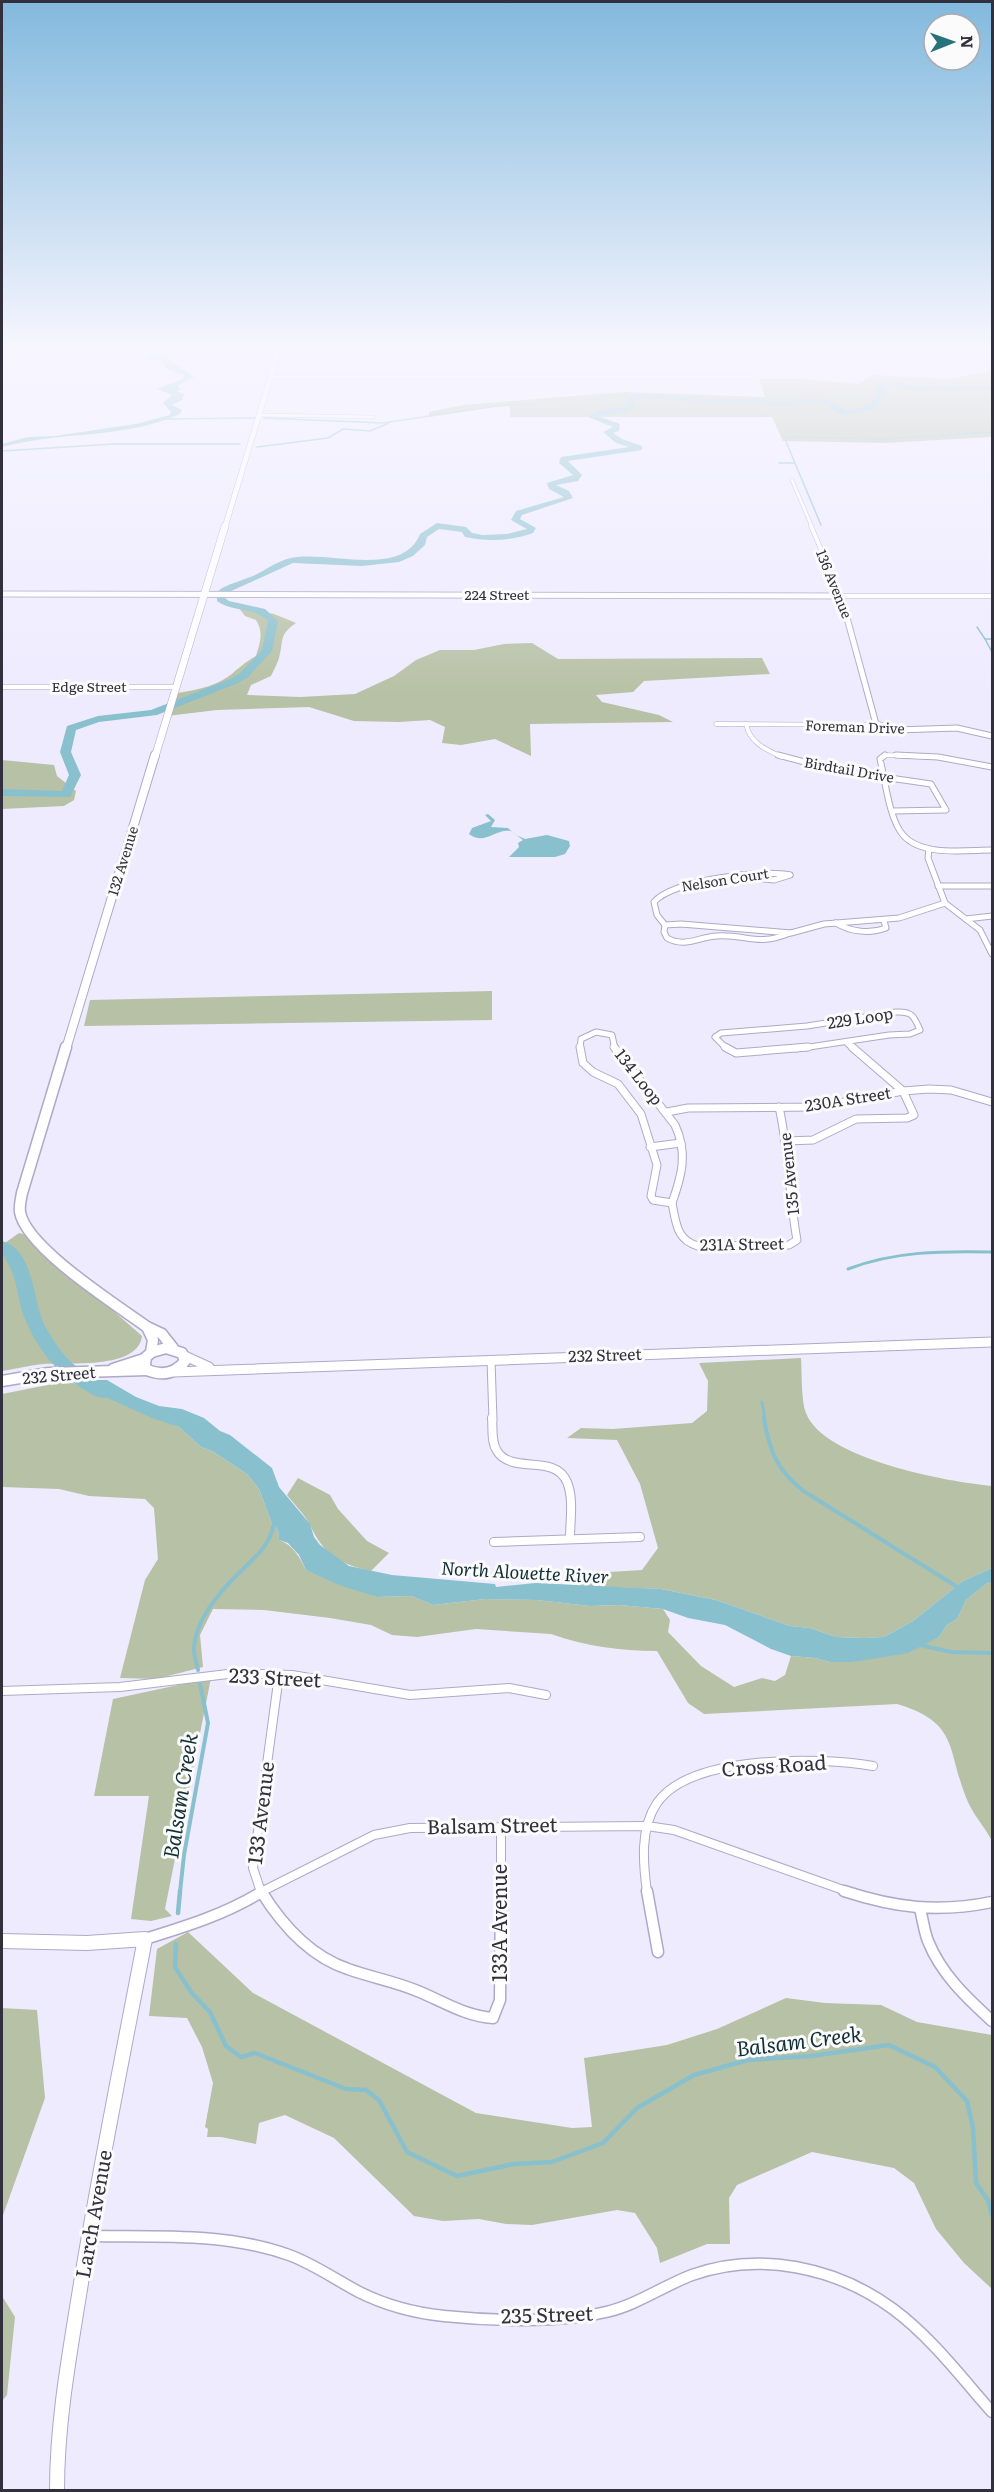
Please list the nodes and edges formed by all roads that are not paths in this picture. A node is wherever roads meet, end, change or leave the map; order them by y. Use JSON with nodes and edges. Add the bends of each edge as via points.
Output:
{"nodes":[{"id":1,"x":246,"y":462,"type":"edge"},
{"id":2,"x":792,"y":480,"type":"dead end"},
{"id":3,"x":2,"y":594,"type":"edge"},
{"id":4,"x":205,"y":595,"type":"junction"},
{"id":5,"x":841,"y":596,"type":"junction"},
{"id":6,"x":993,"y":596,"type":"edge"},
{"id":7,"x":2,"y":687,"type":"edge"},
{"id":8,"x":176,"y":687,"type":"junction"},
{"id":9,"x":716,"y":724,"type":"dead end"},
{"id":10,"x":746,"y":724,"type":"junction"},
{"id":11,"x":878,"y":725,"type":"junction"},
{"id":12,"x":993,"y":736,"type":"edge"},
{"id":13,"x":993,"y":767,"type":"edge"},
{"id":14,"x":885,"y":777,"type":"junction"},
{"id":15,"x":893,"y":811,"type":"junction"},
{"id":16,"x":929,"y":849,"type":"junction"},
{"id":17,"x":993,"y":850,"type":"edge"},
{"id":18,"x":790,"y":875,"type":"dead end"},
{"id":19,"x":938,"y":885,"type":"junction"},
{"id":20,"x":993,"y":886,"type":"edge"},
{"id":21,"x":945,"y":903,"type":"junction"},
{"id":22,"x":993,"y":916,"type":"edge"},
{"id":23,"x":966,"y":919,"type":"junction"},
{"id":24,"x":884,"y":921,"type":"junction"},
{"id":25,"x":836,"y":923,"type":"junction"},
{"id":26,"x":665,"y":925,"type":"junction"},
{"id":27,"x":791,"y":933,"type":"junction"},
{"id":28,"x":984,"y":937,"type":"junction"},
{"id":29,"x":993,"y":938,"type":"edge"},
{"id":30,"x":993,"y":954,"type":"edge"},
{"id":31,"x":847,"y":1043,"type":"junction"},
{"id":32,"x":903,"y":1091,"type":"junction"},
{"id":33,"x":993,"y":1102,"type":"edge"},
{"id":34,"x":779,"y":1107,"type":"junction"},
{"id":35,"x":667,"y":1112,"type":"junction"},
{"id":36,"x":787,"y":1141,"type":"junction"},
{"id":37,"x":681,"y":1143,"type":"junction"},
{"id":38,"x":650,"y":1147,"type":"junction"},
{"id":39,"x":672,"y":1203,"type":"junction"},
{"id":40,"x":797,"y":1240,"type":"joint"},
{"id":41,"x":147,"y":1327,"type":"junction"},
{"id":42,"x":993,"y":1342,"type":"edge"},
{"id":43,"x":173,"y":1348,"type":"junction"},
{"id":44,"x":184,"y":1356,"type":"junction"},
{"id":45,"x":148,"y":1360,"type":"junction"},
{"id":46,"x":491,"y":1360,"type":"junction"},
{"id":47,"x":217,"y":1370,"type":"junction"},
{"id":48,"x":173,"y":1372,"type":"junction"},
{"id":49,"x":4,"y":1381,"type":"edge"},
{"id":50,"x":640,"y":1537,"type":"dead end"},
{"id":51,"x":570,"y":1538,"type":"junction"},
{"id":52,"x":494,"y":1542,"type":"dead end"},
{"id":53,"x":279,"y":1675,"type":"junction"},
{"id":54,"x":2,"y":1692,"type":"edge"},
{"id":55,"x":546,"y":1695,"type":"dead end"},
{"id":56,"x":873,"y":1766,"type":"dead end"},
{"id":57,"x":647,"y":1826,"type":"junction"},
{"id":58,"x":501,"y":1827,"type":"junction"},
{"id":59,"x":261,"y":1892,"type":"junction"},
{"id":60,"x":993,"y":1902,"type":"edge"},
{"id":61,"x":920,"y":1909,"type":"junction"},
{"id":62,"x":145,"y":1939,"type":"junction"},
{"id":63,"x":2,"y":1941,"type":"edge"},
{"id":64,"x":658,"y":1952,"type":"dead end"},
{"id":65,"x":493,"y":2018,"type":"joint"},
{"id":66,"x":993,"y":2021,"type":"edge"},
{"id":67,"x":89,"y":2236,"type":"junction"},
{"id":68,"x":993,"y":2412,"type":"edge"},
{"id":69,"x":57,"y":2490,"type":"edge"}],
"edges":[{"from":1,"to":4,"type":"main road","name":"132 Avenue"},
{"from":2,"to":5,"type":"street","name":"136 Avenue"},
{"from":3,"to":4,"type":"street","name":"224 Street"},
{"from":4,"to":5,"type":"street","name":"224 Street"},
{"from":4,"to":8,"type":"main road","name":"132 Avenue"},
{"from":5,"to":6,"type":"street","name":"224 Street"},
{"from":5,"to":11,"type":"street","name":"136 Avenue"},
{"from":7,"to":8,"type":"street","name":"Edge Street"},
{"from":8,"to":41,"type":"main road","name":"132 Avenue","via":[[22,1193],[20,1212],[54,1257]]},
{"from":9,"to":10,"type":"street","name":"Foreman Drive"},
{"from":10,"to":11,"type":"street","name":"Foreman Drive"},
{"from":10,"to":14,"type":"street","name":"Birdtail Drive","via":[[753,741],[776,753],[826,769]]},
{"from":11,"to":12,"type":"street","name":"Foreman Drive","via":[[897,730],[957,728]]},
{"from":13,"to":14,"type":"street","via":[[938,757],[886,755],[880,759]]},
{"from":14,"to":15,"type":"street"},
{"from":14,"to":15,"type":"street","name":"Birdtail Drive","via":[[931,784],[945,812]]},
{"from":15,"to":16,"type":"street","via":[[904,835]]},
{"from":16,"to":17,"type":"street"},
{"from":16,"to":19,"type":"street","via":[[928,858]]},
{"from":18,"to":26,"type":"street","name":"Nelson Court","via":[[757,873],[679,886],[654,902]]},
{"from":19,"to":20,"type":"street"},
{"from":19,"to":21,"type":"street"},
{"from":21,"to":23,"type":"street"},
{"from":21,"to":24,"type":"street"},
{"from":22,"to":23,"type":"street"},
{"from":23,"to":28,"type":"street"},
{"from":24,"to":25,"type":"street"},
{"from":24,"to":25,"type":"street","via":[[886,928],[882,930],[846,928]]},
{"from":25,"to":27,"type":"street"},
{"from":26,"to":27,"type":"street"},
{"from":26,"to":27,"type":"street","via":[[667,938],[677,943],[716,936],[766,942]]},
{"from":28,"to":29,"type":"street"},
{"from":28,"to":30,"type":"street"},
{"from":31,"to":31,"type":"street","name":"229 Loop","via":[[736,1053],[715,1037],[907,1011],[914,1015],[920,1030],[916,1034]]},
{"from":31,"to":32,"type":"street"},
{"from":32,"to":33,"type":"street","name":"230A Street","via":[[951,1090]]},
{"from":32,"to":34,"type":"street","name":"230A Street","via":[[818,1107]]},
{"from":32,"to":36,"type":"street","via":[[914,1115],[856,1119],[813,1140]]},
{"from":34,"to":35,"type":"street","name":"230A Street","via":[[688,1108]]},
{"from":34,"to":36,"type":"street","name":"135 Avenue"},
{"from":35,"to":37,"type":"street","name":"134 Loop","via":[[679,1131]]},
{"from":35,"to":38,"type":"street","name":"134 Loop","via":[[614,1048],[612,1035],[596,1032],[581,1039],[583,1063],[618,1084],[631,1100],[641,1114]]},
{"from":36,"to":40,"type":"street","name":"135 Avenue","via":[[790,1203]]},
{"from":37,"to":38,"type":"street"},
{"from":37,"to":39,"type":"street","name":"134 Loop","via":[[685,1168]]},
{"from":38,"to":39,"type":"street","name":"134 Loop","via":[[657,1166],[651,1196],[653,1200]]},
{"from":39,"to":40,"type":"street","name":"231A Street","via":[[681,1239],[687,1244],[789,1245]]},
{"from":41,"to":43,"type":"main road","name":"132 Avenue","via":[[156,1329]]},
{"from":41,"to":45,"type":"main road","via":[[153,1340]]},
{"from":42,"to":46,"type":"street","name":"232 Street"},
{"from":43,"to":44,"type":"main road"},
{"from":43,"to":45,"type":"main road","via":[[159,1348]]},
{"from":44,"to":47,"type":"street","name":"232 Street"},
{"from":44,"to":48,"type":"main road","via":[[183,1365]]},
{"from":45,"to":48,"type":"main road","via":[[159,1374]]},
{"from":45,"to":49,"type":"main road","name":"232 Street","via":[[106,1371],[45,1373]]},
{"from":46,"to":47,"type":"street","name":"232 Street"},
{"from":46,"to":51,"type":"street","via":[[495,1449],[509,1460],[545,1466],[564,1477]]},
{"from":47,"to":48,"type":"street","name":"232 Street"},
{"from":50,"to":51,"type":"street"},
{"from":51,"to":52,"type":"street"},
{"from":53,"to":54,"type":"street","name":"233 Street","via":[[236,1673],[120,1688]]},
{"from":53,"to":55,"type":"street","name":"233 Street","via":[[410,1695],[509,1688]]},
{"from":53,"to":59,"type":"street","name":"133 Avenue","via":[[253,1868]]},
{"from":56,"to":57,"type":"street","name":"Cross Road","via":[[852,1761],[790,1761],[706,1771],[661,1798]]},
{"from":57,"to":58,"type":"street","name":"Balsam Street"},
{"from":57,"to":61,"type":"street","name":"Balsam Street","via":[[674,1830],[869,1900]]},
{"from":57,"to":64,"type":"street","name":"Cross Road","via":[[644,1852]]},
{"from":58,"to":59,"type":"street","name":"Balsam Street","via":[[410,1828],[374,1835]]},
{"from":58,"to":65,"type":"street","name":"133A Avenue","via":[[500,2000]]},
{"from":59,"to":62,"type":"street","name":"Balsam Street","via":[[209,1919]]},
{"from":59,"to":65,"type":"street","name":"133 Avenue","via":[[283,1925],[305,1947],[348,1970],[390,1980],[466,2014]]},
{"from":60,"to":61,"type":"street","name":"Balsam Street"},
{"from":61,"to":66,"type":"street","via":[[928,1941],[945,1972]]},
{"from":62,"to":63,"type":"street","name":"Balsam Street"},
{"from":62,"to":67,"type":"street","name":"Larch Avenue"},
{"from":67,"to":68,"type":"street","name":"235 Street","via":[[243,2242],[291,2255],[381,2302],[459,2317],[560,2318],[602,2313],[634,2304],[715,2268],[764,2263],[799,2267],[834,2277],[892,2308]]},
{"from":67,"to":69,"type":"street","name":"Larch Avenue","via":[[57,2448]]}]}
